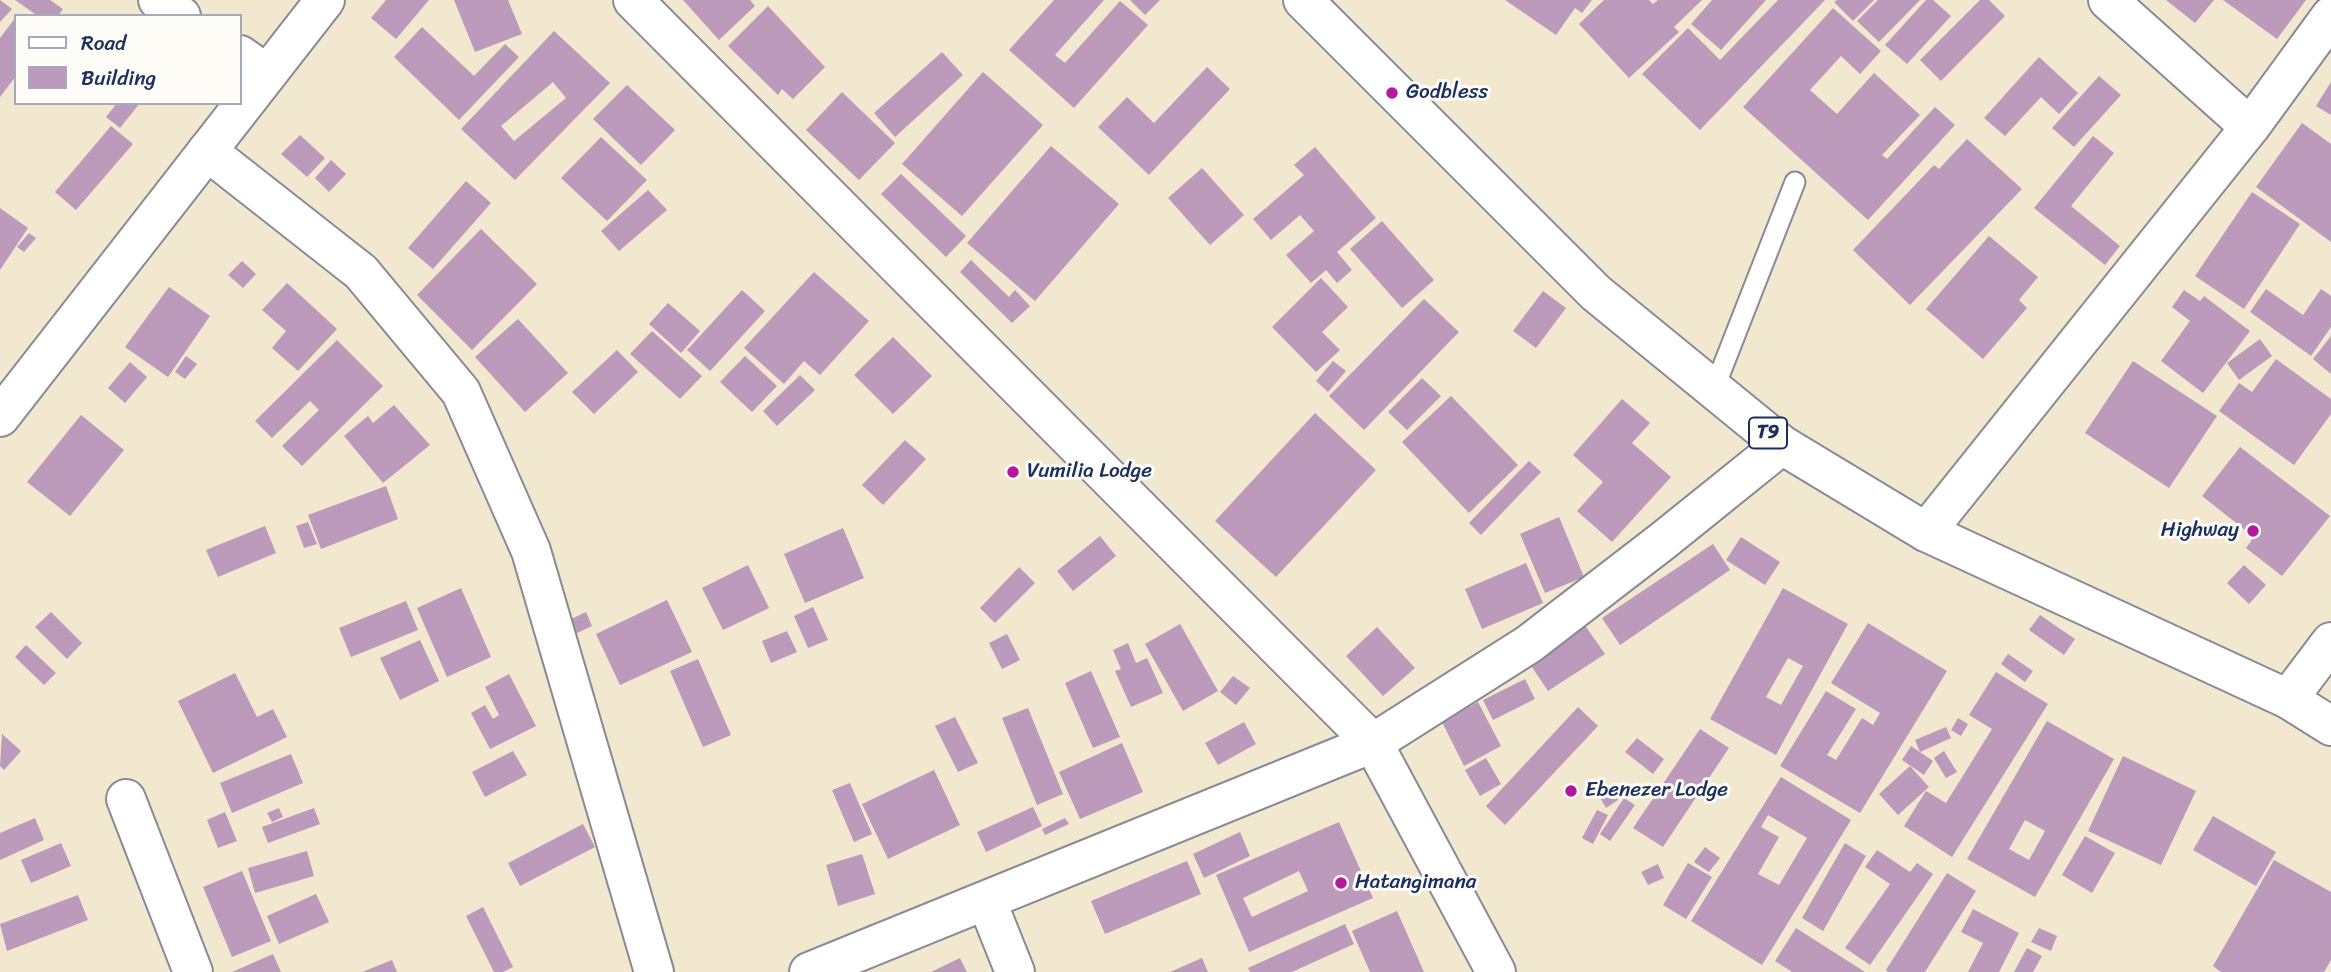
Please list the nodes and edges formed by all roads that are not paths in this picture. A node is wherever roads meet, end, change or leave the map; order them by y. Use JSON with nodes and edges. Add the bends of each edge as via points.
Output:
{"nodes":[{"id":1,"x":158,"y":0,"type":"edge"},
{"id":2,"x":325,"y":0,"type":"edge"},
{"id":3,"x":633,"y":0,"type":"edge"},
{"id":4,"x":1303,"y":0,"type":"edge"},
{"id":5,"x":2108,"y":0,"type":"edge"},
{"id":6,"x":178,"y":14,"type":"edge"},
{"id":7,"x":2331,"y":16,"type":"edge"},
{"id":8,"x":254,"y":65,"type":"edge"},
{"id":9,"x":242,"y":87,"type":"edge"},
{"id":10,"x":232,"y":105,"type":"edge"},
{"id":11,"x":2250,"y":127,"type":"junction"},
{"id":12,"x":207,"y":151,"type":"junction"},
{"id":13,"x":1795,"y":182,"type":"dead end"},
{"id":14,"x":1714,"y":389,"type":"junction"},
{"id":15,"x":0,"y":416,"type":"edge"},
{"id":16,"x":1782,"y":445,"type":"junction"},
{"id":17,"x":1926,"y":532,"type":"junction"},
{"id":18,"x":2331,"y":642,"type":"edge"},
{"id":19,"x":2288,"y":699,"type":"junction"},
{"id":20,"x":2331,"y":726,"type":"edge"},
{"id":21,"x":1373,"y":743,"type":"junction"},
{"id":22,"x":126,"y":799,"type":"dead end"},
{"id":23,"x":987,"y":902,"type":"junction"},
{"id":24,"x":193,"y":972,"type":"edge"},
{"id":25,"x":654,"y":972,"type":"edge"},
{"id":26,"x":809,"y":972,"type":"edge"},
{"id":27,"x":1015,"y":972,"type":"edge"},
{"id":28,"x":1496,"y":972,"type":"edge"}],
"edges":[{"from":1,"to":6,"type":"main road"},
{"from":2,"to":8,"type":"main road"},
{"from":3,"to":21,"type":"main road"},
{"from":4,"to":14,"type":"main road","number":"T9","via":[[1596,293]]},
{"from":5,"to":11,"type":"main road"},
{"from":7,"to":11,"type":"main road"},
{"from":8,"to":9,"type":"main road"},
{"from":10,"to":12,"type":"main road"},
{"from":11,"to":17,"type":"main road"},
{"from":12,"to":15,"type":"main road"},
{"from":12,"to":25,"type":"main road","via":[[361,272],[460,392],[531,551]]},
{"from":13,"to":14,"type":"lane"},
{"from":14,"to":16,"type":"main road","number":"T9"},
{"from":16,"to":17,"type":"main road","number":"T9"},
{"from":16,"to":21,"type":"main road","via":[[1529,643]]},
{"from":17,"to":19,"type":"main road","number":"T9"},
{"from":18,"to":19,"type":"main road"},
{"from":19,"to":20,"type":"main road","number":"T9"},
{"from":21,"to":23,"type":"main road"},
{"from":21,"to":28,"type":"main road"},
{"from":22,"to":24,"type":"main road"},
{"from":23,"to":26,"type":"main road"},
{"from":23,"to":27,"type":"main road"}]}
